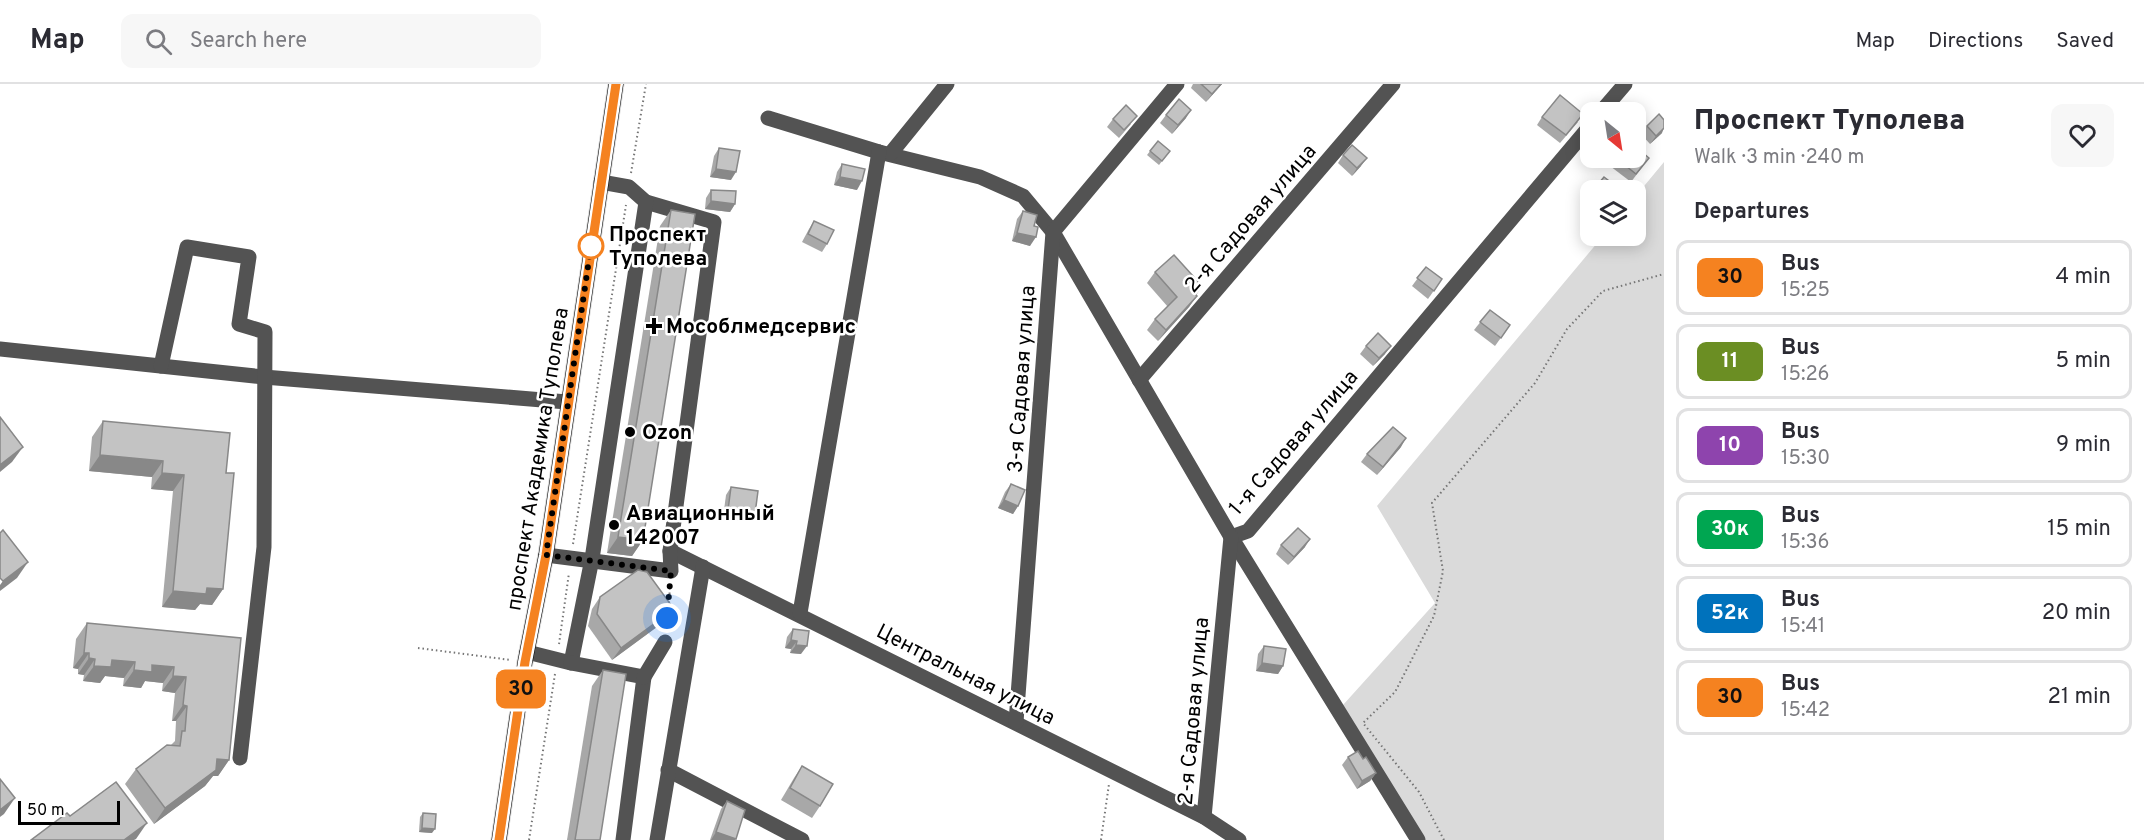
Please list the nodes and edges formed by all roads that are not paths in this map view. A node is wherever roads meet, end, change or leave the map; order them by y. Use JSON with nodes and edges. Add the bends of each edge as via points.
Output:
{"nodes":[{"id":1,"x":616,"y":84,"type":"edge"},
{"id":2,"x":1177,"y":84,"type":"edge"},
{"id":3,"x":1392,"y":84,"type":"edge"},
{"id":4,"x":1625,"y":84,"type":"edge"},
{"id":5,"x":944,"y":85,"type":"edge"},
{"id":6,"x":1610,"y":102,"type":"edge"},
{"id":7,"x":768,"y":118,"type":"dead end"},
{"id":8,"x":1580,"y":138,"type":"edge"},
{"id":9,"x":885,"y":153,"type":"junction"},
{"id":10,"x":601,"y":182,"type":"junction"},
{"id":11,"x":646,"y":202,"type":"junction"},
{"id":12,"x":1053,"y":232,"type":"junction"},
{"id":13,"x":0,"y":349,"type":"edge"},
{"id":14,"x":161,"y":366,"type":"junction"},
{"id":15,"x":264,"y":377,"type":"junction"},
{"id":16,"x":1139,"y":380,"type":"junction"},
{"id":17,"x":567,"y":402,"type":"junction"},
{"id":18,"x":1231,"y":537,"type":"junction"},
{"id":19,"x":670,"y":551,"type":"junction"},
{"id":20,"x":546,"y":555,"type":"junction"},
{"id":21,"x":591,"y":560,"type":"junction"},
{"id":22,"x":703,"y":567,"type":"junction"},
{"id":23,"x":800,"y":613,"type":"junction"},
{"id":24,"x":665,"y":642,"type":"dead end"},
{"id":25,"x":522,"y":656,"type":"junction"},
{"id":26,"x":564,"y":661,"type":"junction"},
{"id":27,"x":644,"y":677,"type":"junction"},
{"id":28,"x":1016,"y":722,"type":"junction"},
{"id":29,"x":240,"y":758,"type":"dead end"},
{"id":30,"x":668,"y":770,"type":"junction"},
{"id":31,"x":1204,"y":817,"type":"junction"},
{"id":32,"x":499,"y":840,"type":"edge"},
{"id":33,"x":623,"y":840,"type":"edge"},
{"id":34,"x":657,"y":840,"type":"edge"},
{"id":35,"x":802,"y":840,"type":"edge"},
{"id":36,"x":1239,"y":840,"type":"edge"},
{"id":37,"x":1418,"y":840,"type":"edge"}],
"edges":[{"from":1,"to":10,"type":"main road","name":"проспект Академика Туполева"},
{"from":2,"to":12,"type":"street"},
{"from":3,"to":16,"type":"street","name":"2-я Садовая улица"},
{"from":4,"to":6,"type":"street"},
{"from":5,"to":9,"type":"street"},
{"from":7,"to":9,"type":"street"},
{"from":8,"to":18,"type":"street","name":"1-я Садовая улица","via":[[1248,531]]},
{"from":9,"to":12,"type":"street","via":[[980,177],[1023,196]]},
{"from":9,"to":23,"type":"street"},
{"from":10,"to":11,"type":"street","via":[[629,188]]},
{"from":10,"to":17,"type":"main road","name":"проспект Академика Туполева"},
{"from":11,"to":19,"type":"street","via":[[714,222]]},
{"from":11,"to":21,"type":"street"},
{"from":12,"to":16,"type":"street"},
{"from":12,"to":28,"type":"street","name":"3-я Садовая улица"},
{"from":13,"to":14,"type":"street"},
{"from":14,"to":15,"type":"street"},
{"from":14,"to":15,"type":"street","via":[[187,247],[249,257],[239,324],[265,332]]},
{"from":15,"to":17,"type":"street"},
{"from":15,"to":29,"type":"street","via":[[264,547]]},
{"from":16,"to":18,"type":"street"},
{"from":17,"to":20,"type":"main road","name":"проспект Академика Туполева"},
{"from":18,"to":31,"type":"street","name":"2-я Садовая улица"},
{"from":18,"to":37,"type":"street","name":"1-я Садовая улица"},
{"from":19,"to":21,"type":"street","via":[[671,571]]},
{"from":19,"to":22,"type":"street","name":"Центральная улица"},
{"from":20,"to":21,"type":"street"},
{"from":20,"to":25,"type":"main road","name":"проспект Академика Туполева"},
{"from":21,"to":26,"type":"street"},
{"from":22,"to":23,"type":"street","name":"Центральная улица"},
{"from":22,"to":30,"type":"street"},
{"from":23,"to":28,"type":"street","name":"Центральная улица"},
{"from":24,"to":27,"type":"street"},
{"from":25,"to":26,"type":"street"},
{"from":25,"to":32,"type":"main road","name":"проспект Академика Туполева"},
{"from":26,"to":27,"type":"street"},
{"from":27,"to":33,"type":"street"},
{"from":28,"to":31,"type":"street","name":"Центральная улица"},
{"from":30,"to":34,"type":"street"},
{"from":30,"to":35,"type":"street"},
{"from":31,"to":36,"type":"street","name":"Центральная улица"}]}
